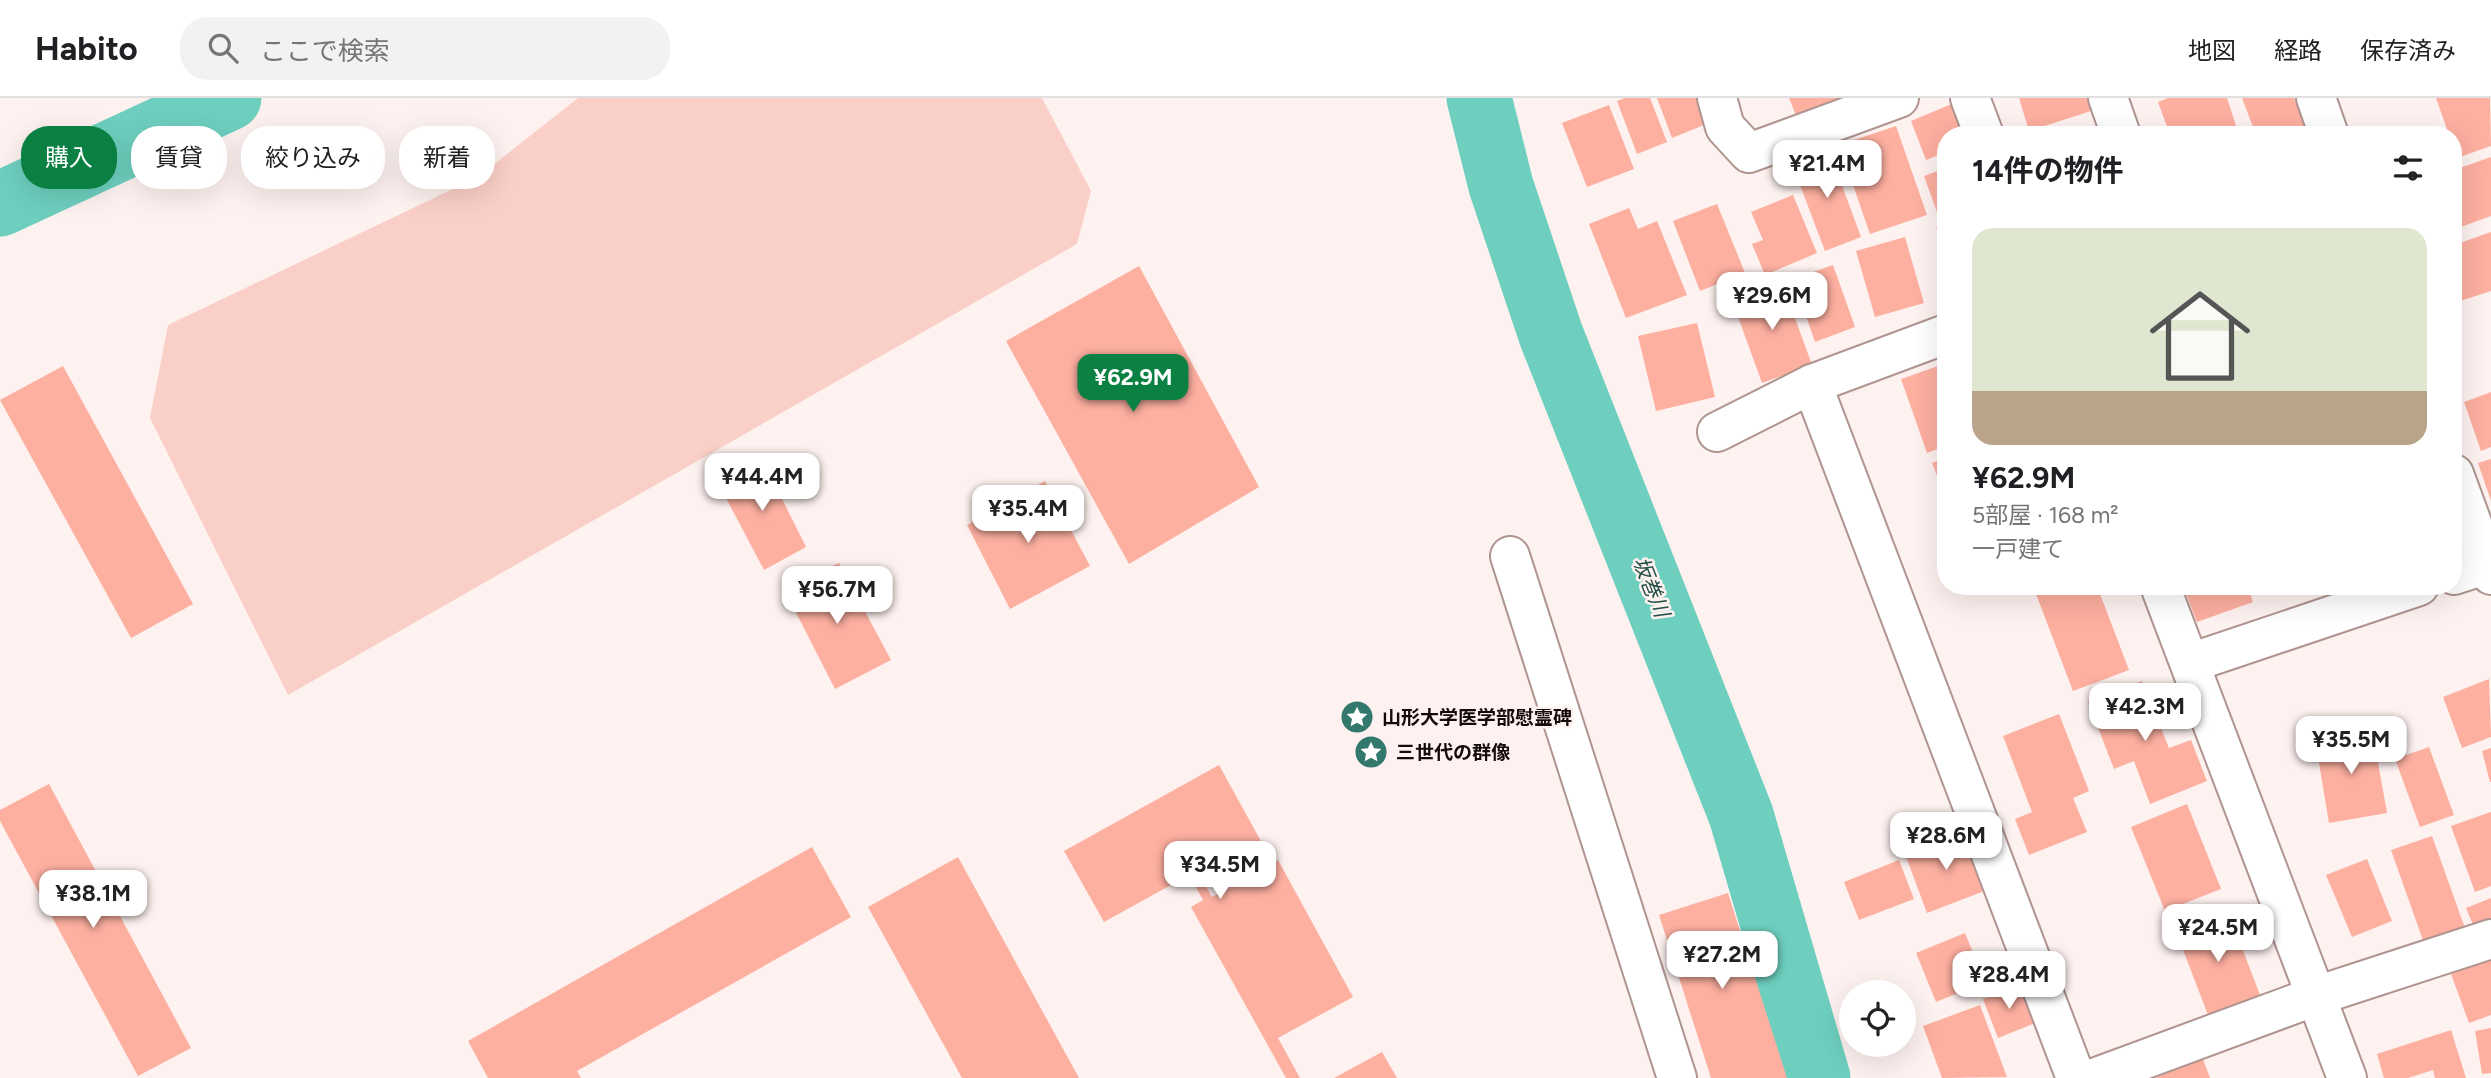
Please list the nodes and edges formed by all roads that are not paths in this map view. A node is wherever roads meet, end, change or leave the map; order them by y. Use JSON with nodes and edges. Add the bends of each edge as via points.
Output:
{"nodes":[{"id":1,"x":1717,"y":98,"type":"edge"},
{"id":2,"x":1899,"y":98,"type":"edge"},
{"id":3,"x":1970,"y":98,"type":"edge"},
{"id":4,"x":2108,"y":98,"type":"edge"},
{"id":5,"x":2316,"y":98,"type":"edge"},
{"id":6,"x":1981,"y":126,"type":"edge"},
{"id":7,"x":2118,"y":126,"type":"edge"},
{"id":8,"x":2326,"y":126,"type":"edge"},
{"id":9,"x":1937,"y":337,"type":"edge"},
{"id":10,"x":1812,"y":384,"type":"junction"},
{"id":11,"x":1717,"y":432,"type":"dead end"},
{"id":12,"x":2462,"y":503,"type":"edge"},
{"id":13,"x":1510,"y":556,"type":"dead end"},
{"id":14,"x":2480,"y":569,"type":"edge"},
{"id":15,"x":2164,"y":595,"type":"edge"},
{"id":16,"x":2392,"y":595,"type":"edge"},
{"id":17,"x":2190,"y":663,"type":"junction"},
{"id":18,"x":2491,"y":939,"type":"edge"},
{"id":19,"x":2316,"y":996,"type":"junction"},
{"id":20,"x":1677,"y":1078,"type":"edge"},
{"id":21,"x":2076,"y":1078,"type":"edge"},
{"id":22,"x":2094,"y":1078,"type":"edge"},
{"id":23,"x":2347,"y":1078,"type":"edge"}],
"edges":[{"from":1,"to":2,"type":"lane","via":[[1725,127],[1749,153]]},
{"from":3,"to":6,"type":"lane"},
{"from":4,"to":7,"type":"lane"},
{"from":5,"to":8,"type":"lane"},
{"from":9,"to":10,"type":"lane"},
{"from":10,"to":11,"type":"lane"},
{"from":10,"to":21,"type":"lane"},
{"from":12,"to":14,"type":"lane"},
{"from":13,"to":20,"type":"lane"},
{"from":15,"to":17,"type":"lane"},
{"from":16,"to":17,"type":"lane"},
{"from":17,"to":19,"type":"lane"},
{"from":18,"to":19,"type":"lane"},
{"from":19,"to":22,"type":"lane"},
{"from":19,"to":23,"type":"lane"}]}
